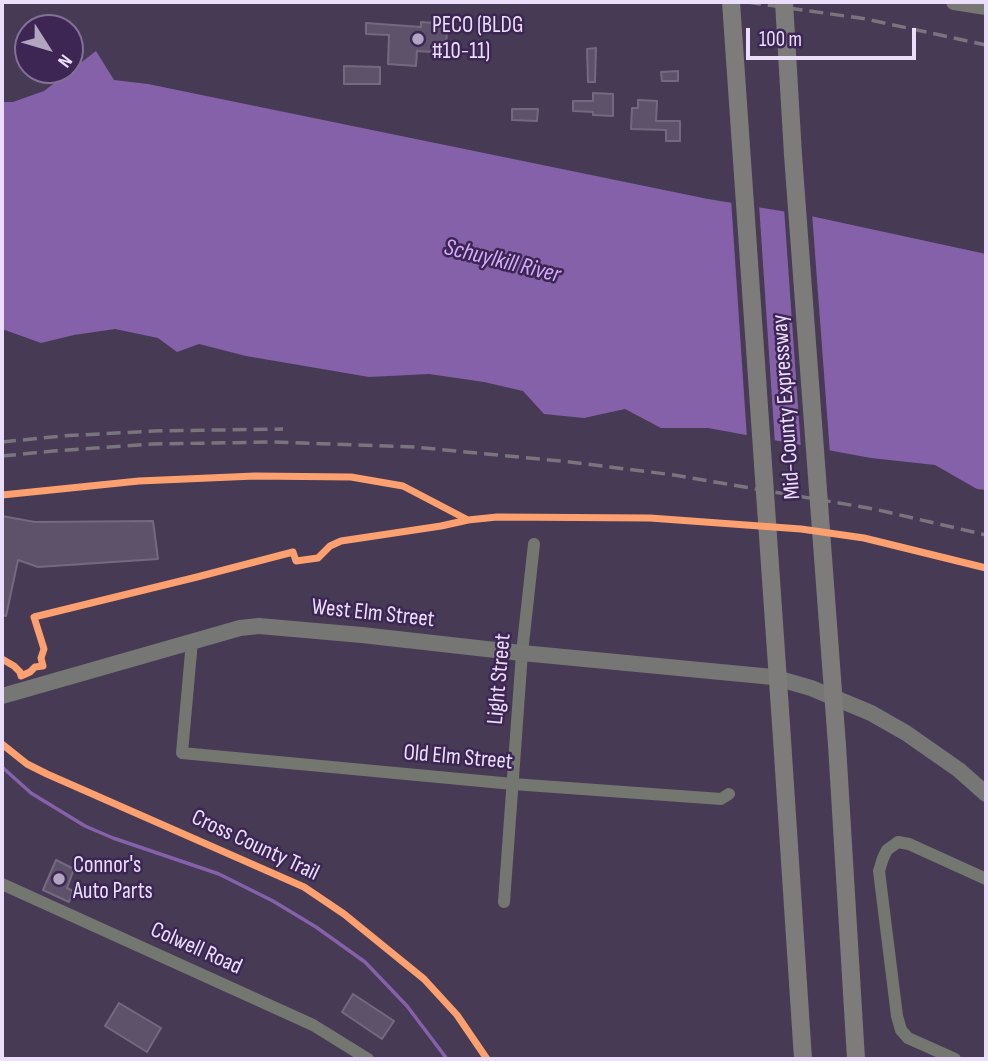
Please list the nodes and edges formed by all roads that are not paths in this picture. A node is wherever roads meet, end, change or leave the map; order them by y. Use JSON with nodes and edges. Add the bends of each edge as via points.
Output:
{"nodes":[{"id":1,"x":731,"y":2,"type":"edge"},
{"id":2,"x":783,"y":2,"type":"edge"},
{"id":3,"x":954,"y":2,"type":"edge"},
{"id":4,"x":986,"y":7,"type":"edge"},
{"id":5,"x":534,"y":544,"type":"dead end"},
{"id":6,"x":192,"y":641,"type":"junction"},
{"id":7,"x":522,"y":653,"type":"junction"},
{"id":8,"x":2,"y":696,"type":"edge"},
{"id":9,"x":513,"y":784,"type":"junction"},
{"id":10,"x":729,"y":794,"type":"dead end"},
{"id":11,"x":986,"y":794,"type":"edge"},
{"id":12,"x":986,"y":879,"type":"edge"},
{"id":13,"x":2,"y":884,"type":"edge"},
{"id":14,"x":504,"y":902,"type":"dead end"},
{"id":15,"x":368,"y":1059,"type":"edge"},
{"id":16,"x":803,"y":1059,"type":"edge"},
{"id":17,"x":856,"y":1059,"type":"edge"},
{"id":18,"x":955,"y":1059,"type":"edge"}],
"edges":[{"from":1,"to":16,"type":"highway","name":"Mid-County Expressway","bridge":true},
{"from":2,"to":17,"type":"highway","name":"Mid-County Expressway","bridge":true},
{"from":3,"to":4,"type":"main road"},
{"from":5,"to":7,"type":"street","name":"Light Street"},
{"from":6,"to":7,"type":"main road","name":"West Elm Street","via":[[259,626]]},
{"from":6,"to":8,"type":"main road","name":"West Elm Street"},
{"from":6,"to":9,"type":"street","name":"Old Elm Street","via":[[182,753]]},
{"from":7,"to":9,"type":"street","name":"Light Street"},
{"from":7,"to":11,"type":"main road","name":"West Elm Street","via":[[773,677],[811,688],[906,733]]},
{"from":9,"to":10,"type":"street","name":"Old Elm Street","via":[[721,799]]},
{"from":9,"to":14,"type":"street","name":"Light Street"},
{"from":12,"to":18,"type":"street","via":[[898,842],[889,848],[879,871],[901,1030],[908,1038]]},
{"from":13,"to":15,"type":"street","name":"Colwell Road","via":[[313,1025]]}]}
